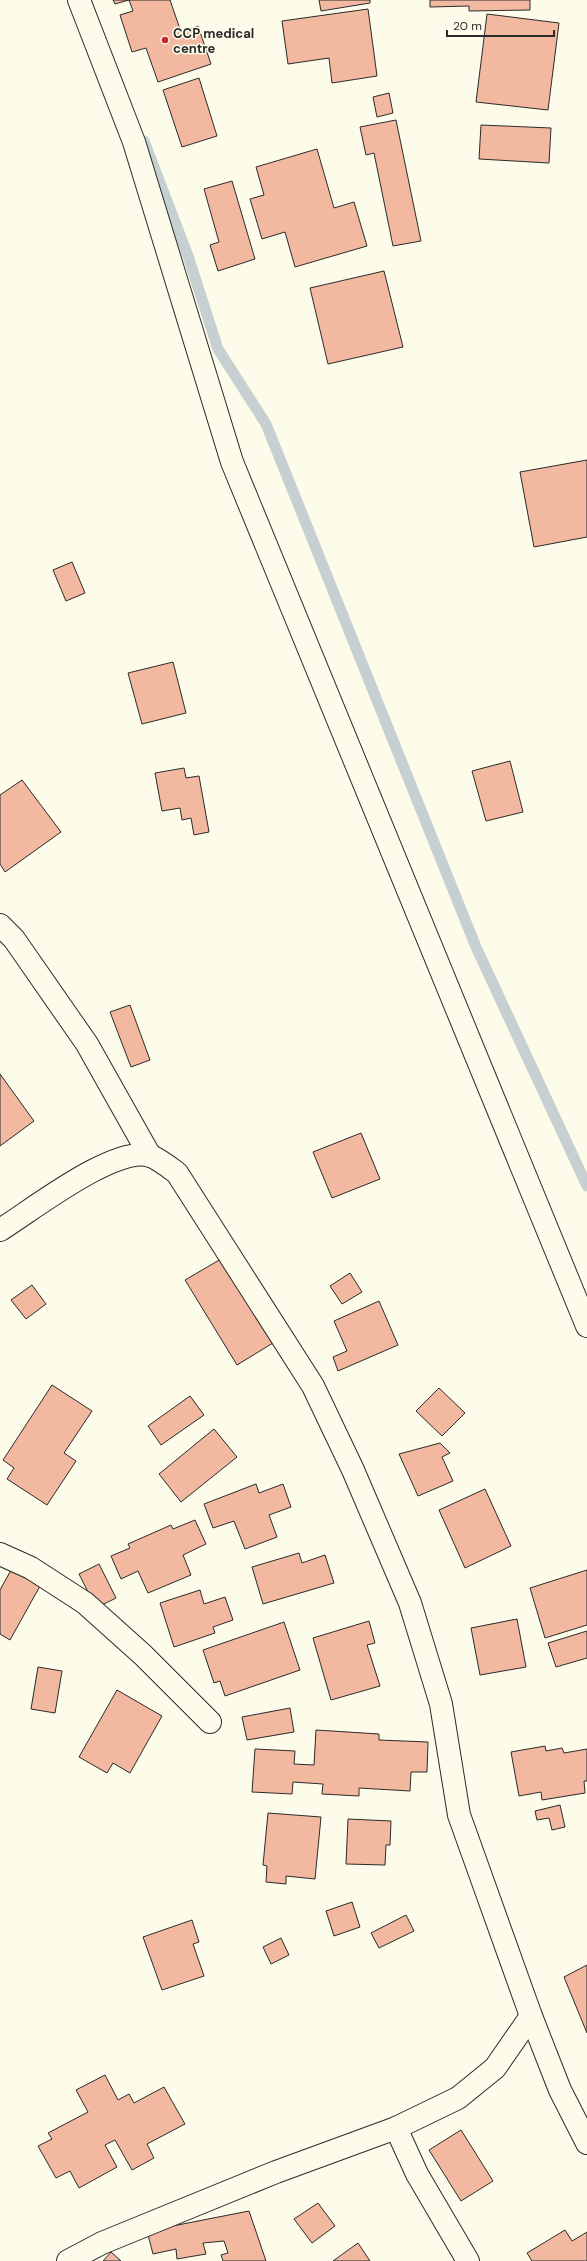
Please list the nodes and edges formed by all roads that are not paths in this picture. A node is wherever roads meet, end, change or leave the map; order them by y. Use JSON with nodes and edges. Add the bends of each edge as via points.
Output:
{"nodes":[{"id":1,"x":79,"y":0,"type":"edge"},
{"id":2,"x":0,"y":925,"type":"edge"},
{"id":3,"x":150,"y":1156,"type":"junction"},
{"id":4,"x":0,"y":1230,"type":"edge"},
{"id":5,"x":587,"y":1326,"type":"edge"},
{"id":6,"x":0,"y":1554,"type":"edge"},
{"id":7,"x":210,"y":1722,"type":"dead end"},
{"id":8,"x":531,"y":2016,"type":"junction"},
{"id":9,"x":396,"y":2128,"type":"junction"},
{"id":10,"x":587,"y":2143,"type":"edge"},
{"id":11,"x":68,"y":2261,"type":"edge"},
{"id":12,"x":468,"y":2261,"type":"edge"}],
"edges":[{"from":1,"to":5,"type":"street","via":[[134,142],[232,462]]},
{"from":2,"to":3,"type":"street","via":[[14,939],[87,1044]]},
{"from":3,"to":4,"type":"street","via":[[132,1155],[95,1169]]},
{"from":3,"to":8,"type":"street","via":[[177,1173],[313,1386],[359,1484],[410,1603],[441,1704],[459,1815]]},
{"from":6,"to":7,"type":"street","via":[[31,1568],[85,1603],[143,1655]]},
{"from":8,"to":9,"type":"street","via":[[495,2068],[475,2085],[458,2098]]},
{"from":8,"to":10,"type":"street","via":[[560,2090]]},
{"from":9,"to":11,"type":"street","via":[[268,2175],[102,2243]]},
{"from":9,"to":12,"type":"street","via":[[421,2181]]}]}
